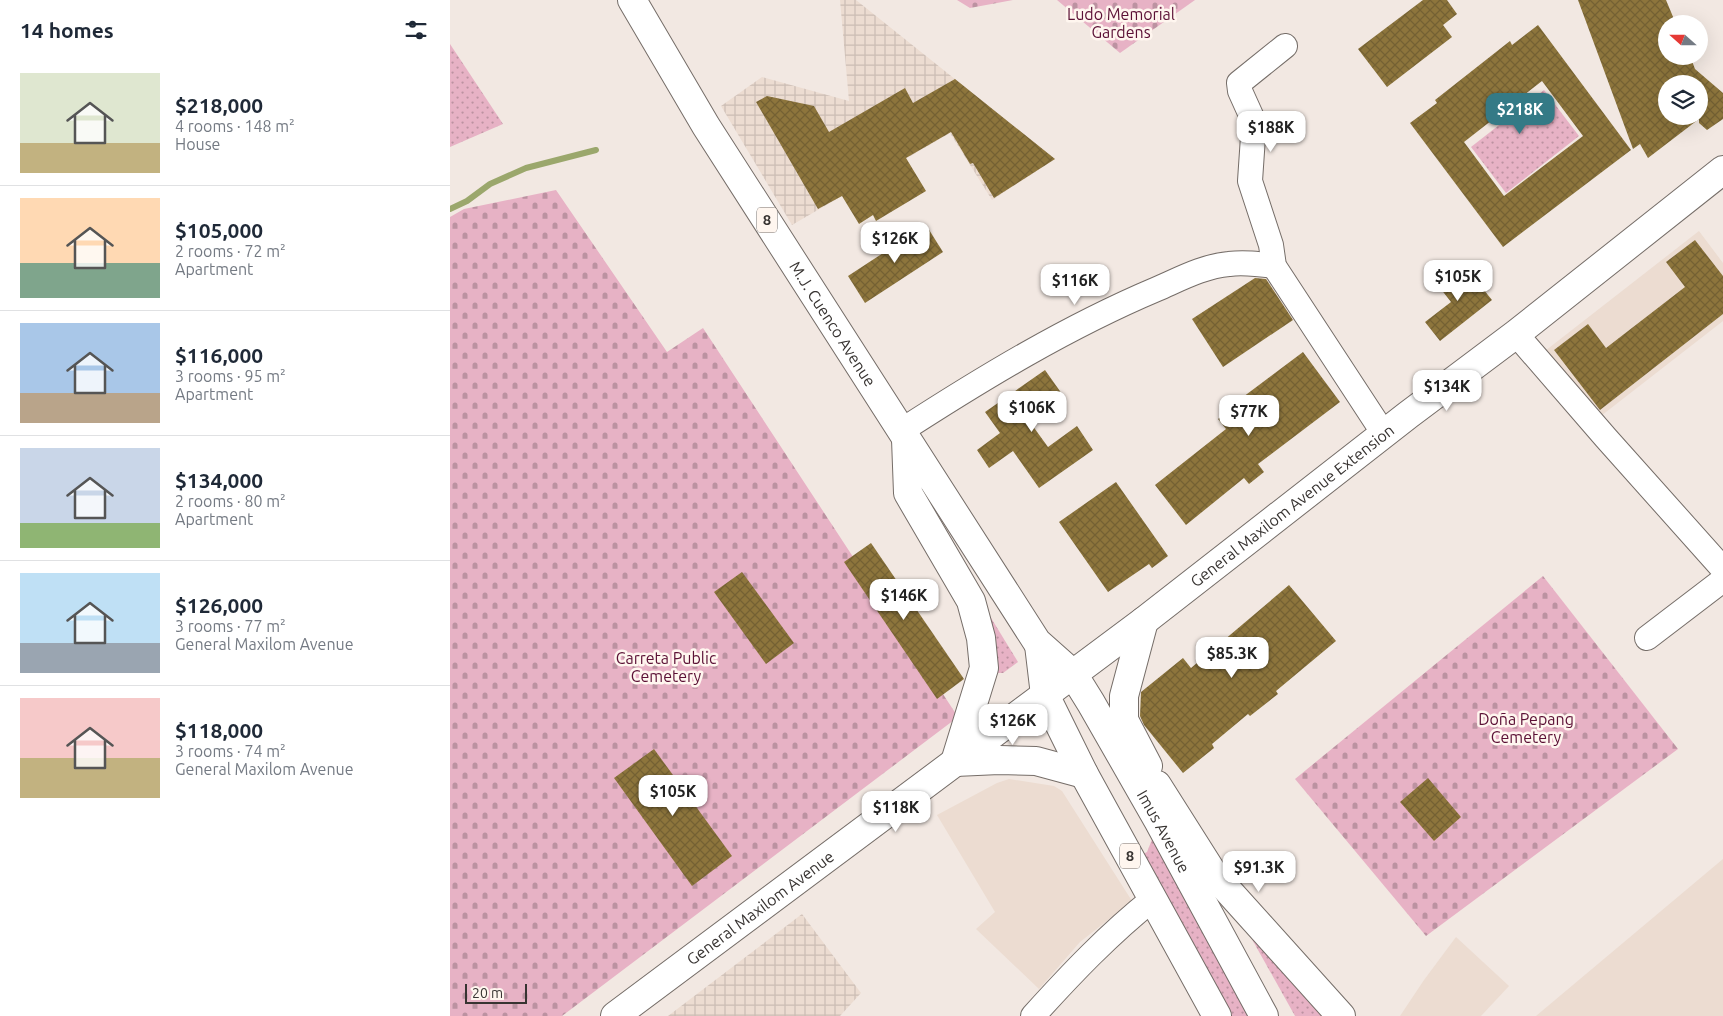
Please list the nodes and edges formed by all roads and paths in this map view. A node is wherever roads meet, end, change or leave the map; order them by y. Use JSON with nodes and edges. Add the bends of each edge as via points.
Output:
{"nodes":[{"id":1,"x":632,"y":0,"type":"edge"},
{"id":2,"x":1284,"y":46,"type":"dead end"},
{"id":3,"x":1723,"y":170,"type":"edge"},
{"id":4,"x":1274,"y":266,"type":"junction"},
{"id":5,"x":1516,"y":334,"type":"junction"},
{"id":6,"x":903,"y":434,"type":"junction"},
{"id":7,"x":1384,"y":434,"type":"junction"},
{"id":8,"x":1723,"y":569,"type":"edge"},
{"id":9,"x":1723,"y":580,"type":"edge"},
{"id":10,"x":1144,"y":621,"type":"junction"},
{"id":11,"x":1647,"y":638,"type":"dead end"},
{"id":12,"x":1040,"y":645,"type":"junction"},
{"id":13,"x":1073,"y":674,"type":"junction"},
{"id":14,"x":1045,"y":695,"type":"junction"},
{"id":15,"x":955,"y":762,"type":"junction"},
{"id":16,"x":1084,"y":774,"type":"junction"},
{"id":17,"x":1157,"y":785,"type":"junction"},
{"id":18,"x":1159,"y":822,"type":"junction"},
{"id":19,"x":1153,"y":899,"type":"junction"},
{"id":20,"x":615,"y":1016,"type":"edge"},
{"id":21,"x":1033,"y":1016,"type":"edge"},
{"id":22,"x":1217,"y":1016,"type":"edge"},
{"id":23,"x":1264,"y":1016,"type":"edge"},
{"id":24,"x":1341,"y":1016,"type":"edge"}],
"edges":[{"from":1,"to":6,"type":"main road","name":"M.J. Cuenco Avenue","number":"8","via":[[706,126]]},
{"from":2,"to":4,"type":"street","via":[[1238,82],[1254,122],[1250,181],[1271,245]]},
{"from":3,"to":5,"type":"main road","name":"General Maxilom Avenue Extension"},
{"from":4,"to":6,"type":"street","via":[[1228,264],[1204,269],[1131,300],[1060,335],[963,390]]},
{"from":4,"to":7,"type":"street"},
{"from":5,"to":7,"type":"main road","name":"General Maxilom Avenue Extension"},
{"from":5,"to":8,"type":"street"},
{"from":6,"to":12,"type":"main road","name":"M.J. Cuenco Avenue","number":"8"},
{"from":6,"to":15,"type":"main road","via":[[908,493],[971,601],[981,638],[984,668]]},
{"from":7,"to":10,"type":"main road","name":"General Maxilom Avenue Extension"},
{"from":9,"to":11,"type":"street"},
{"from":10,"to":13,"type":"main road","name":"General Maxilom Avenue Extension"},
{"from":10,"to":17,"type":"main road","via":[[1124,696],[1124,720]]},
{"from":12,"to":13,"type":"main road","name":"M.J. Cuenco Avenue","number":"8"},
{"from":12,"to":14,"type":"main road","name":"M.J. Cuenco Avenue","number":"8"},
{"from":13,"to":14,"type":"main road","name":"General Maxilom Avenue"},
{"from":13,"to":18,"type":"main road","name":"Imus Avenue","number":"8"},
{"from":14,"to":15,"type":"main road","name":"General Maxilom Avenue"},
{"from":14,"to":16,"type":"main road","number":"8"},
{"from":15,"to":16,"type":"main road","via":[[1036,761]]},
{"from":15,"to":20,"type":"main road","name":"General Maxilom Avenue"},
{"from":16,"to":19,"type":"main road","number":"8"},
{"from":17,"to":18,"type":"main road","via":[[1162,802]]},
{"from":17,"to":24,"type":"main road","via":[[1214,875]]},
{"from":18,"to":23,"type":"main road","name":"Imus Avenue","number":"8"},
{"from":19,"to":21,"type":"street","via":[[1088,956]]},
{"from":19,"to":22,"type":"main road","number":"8"}]}
